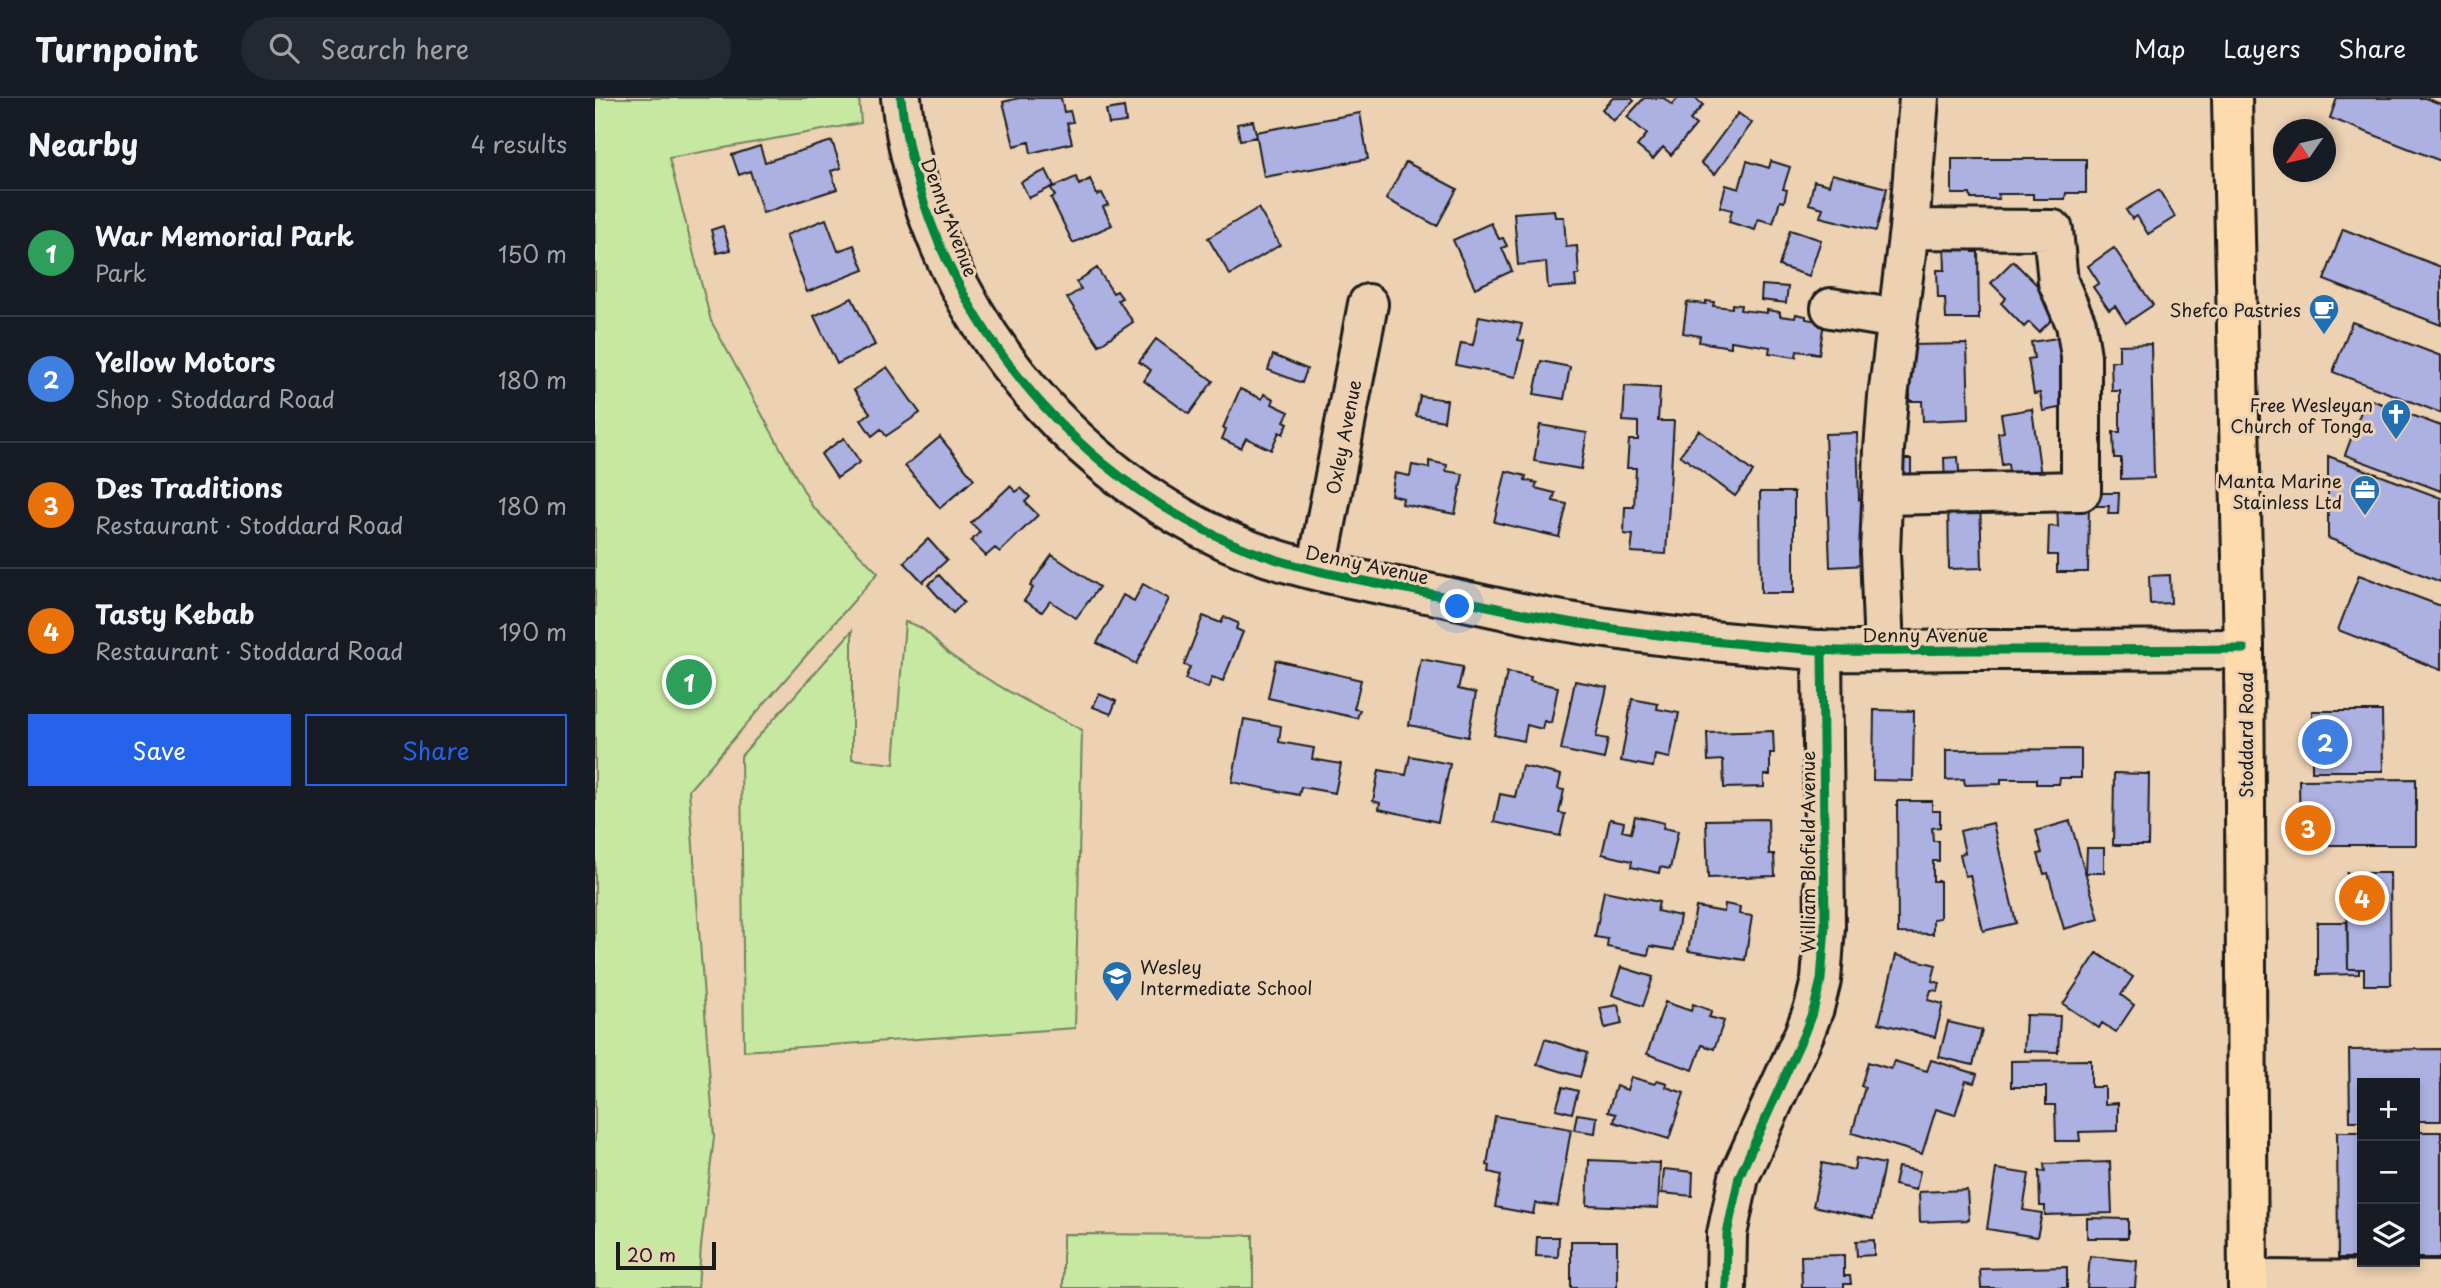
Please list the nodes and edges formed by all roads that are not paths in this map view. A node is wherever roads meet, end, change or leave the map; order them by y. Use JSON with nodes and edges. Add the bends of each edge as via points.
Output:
{"nodes":[{"id":1,"x":901,"y":98,"type":"edge"},
{"id":2,"x":1919,"y":98,"type":"edge"},
{"id":3,"x":2231,"y":98,"type":"edge"},
{"id":4,"x":1909,"y":229,"type":"junction"},
{"id":5,"x":1368,"y":304,"type":"dead end"},
{"id":6,"x":1831,"y":308,"type":"dead end"},
{"id":7,"x":1897,"y":319,"type":"junction"},
{"id":8,"x":1883,"y":495,"type":"junction"},
{"id":9,"x":1317,"y":570,"type":"junction"},
{"id":10,"x":2244,"y":649,"type":"junction"},
{"id":11,"x":1822,"y":650,"type":"junction"},
{"id":12,"x":1884,"y":650,"type":"junction"},
{"id":13,"x":2441,"y":1281,"type":"edge"},
{"id":14,"x":2248,"y":1284,"type":"edge"},
{"id":15,"x":1726,"y":1288,"type":"edge"}],
"edges":[{"from":1,"to":9,"type":"street","name":"Denny Avenue","via":[[913,168],[950,269],[1013,372],[1073,437],[1135,489],[1223,539]]},
{"from":2,"to":4,"type":"street"},
{"from":3,"to":10,"type":"main road","name":"Stoddard Road"},
{"from":4,"to":7,"type":"street"},
{"from":4,"to":8,"type":"street","via":[[2053,230],[2059,282],[2077,324],[2081,356],[2081,491]]},
{"from":5,"to":9,"type":"street","name":"Oxley Avenue"},
{"from":6,"to":7,"type":"street"},
{"from":7,"to":8,"type":"street"},
{"from":8,"to":12,"type":"street"},
{"from":9,"to":11,"type":"street","name":"Denny Avenue","via":[[1567,622],[1684,639]]},
{"from":10,"to":12,"type":"street","name":"Denny Avenue"},
{"from":10,"to":14,"type":"main road","name":"Stoddard Road"},
{"from":11,"to":12,"type":"street","name":"Denny Avenue"},
{"from":11,"to":15,"type":"street","name":"William Blofield Avenue","via":[[1825,927],[1821,980],[1804,1034],[1739,1177],[1727,1234]]},
{"from":13,"to":14,"type":"street"}]}
